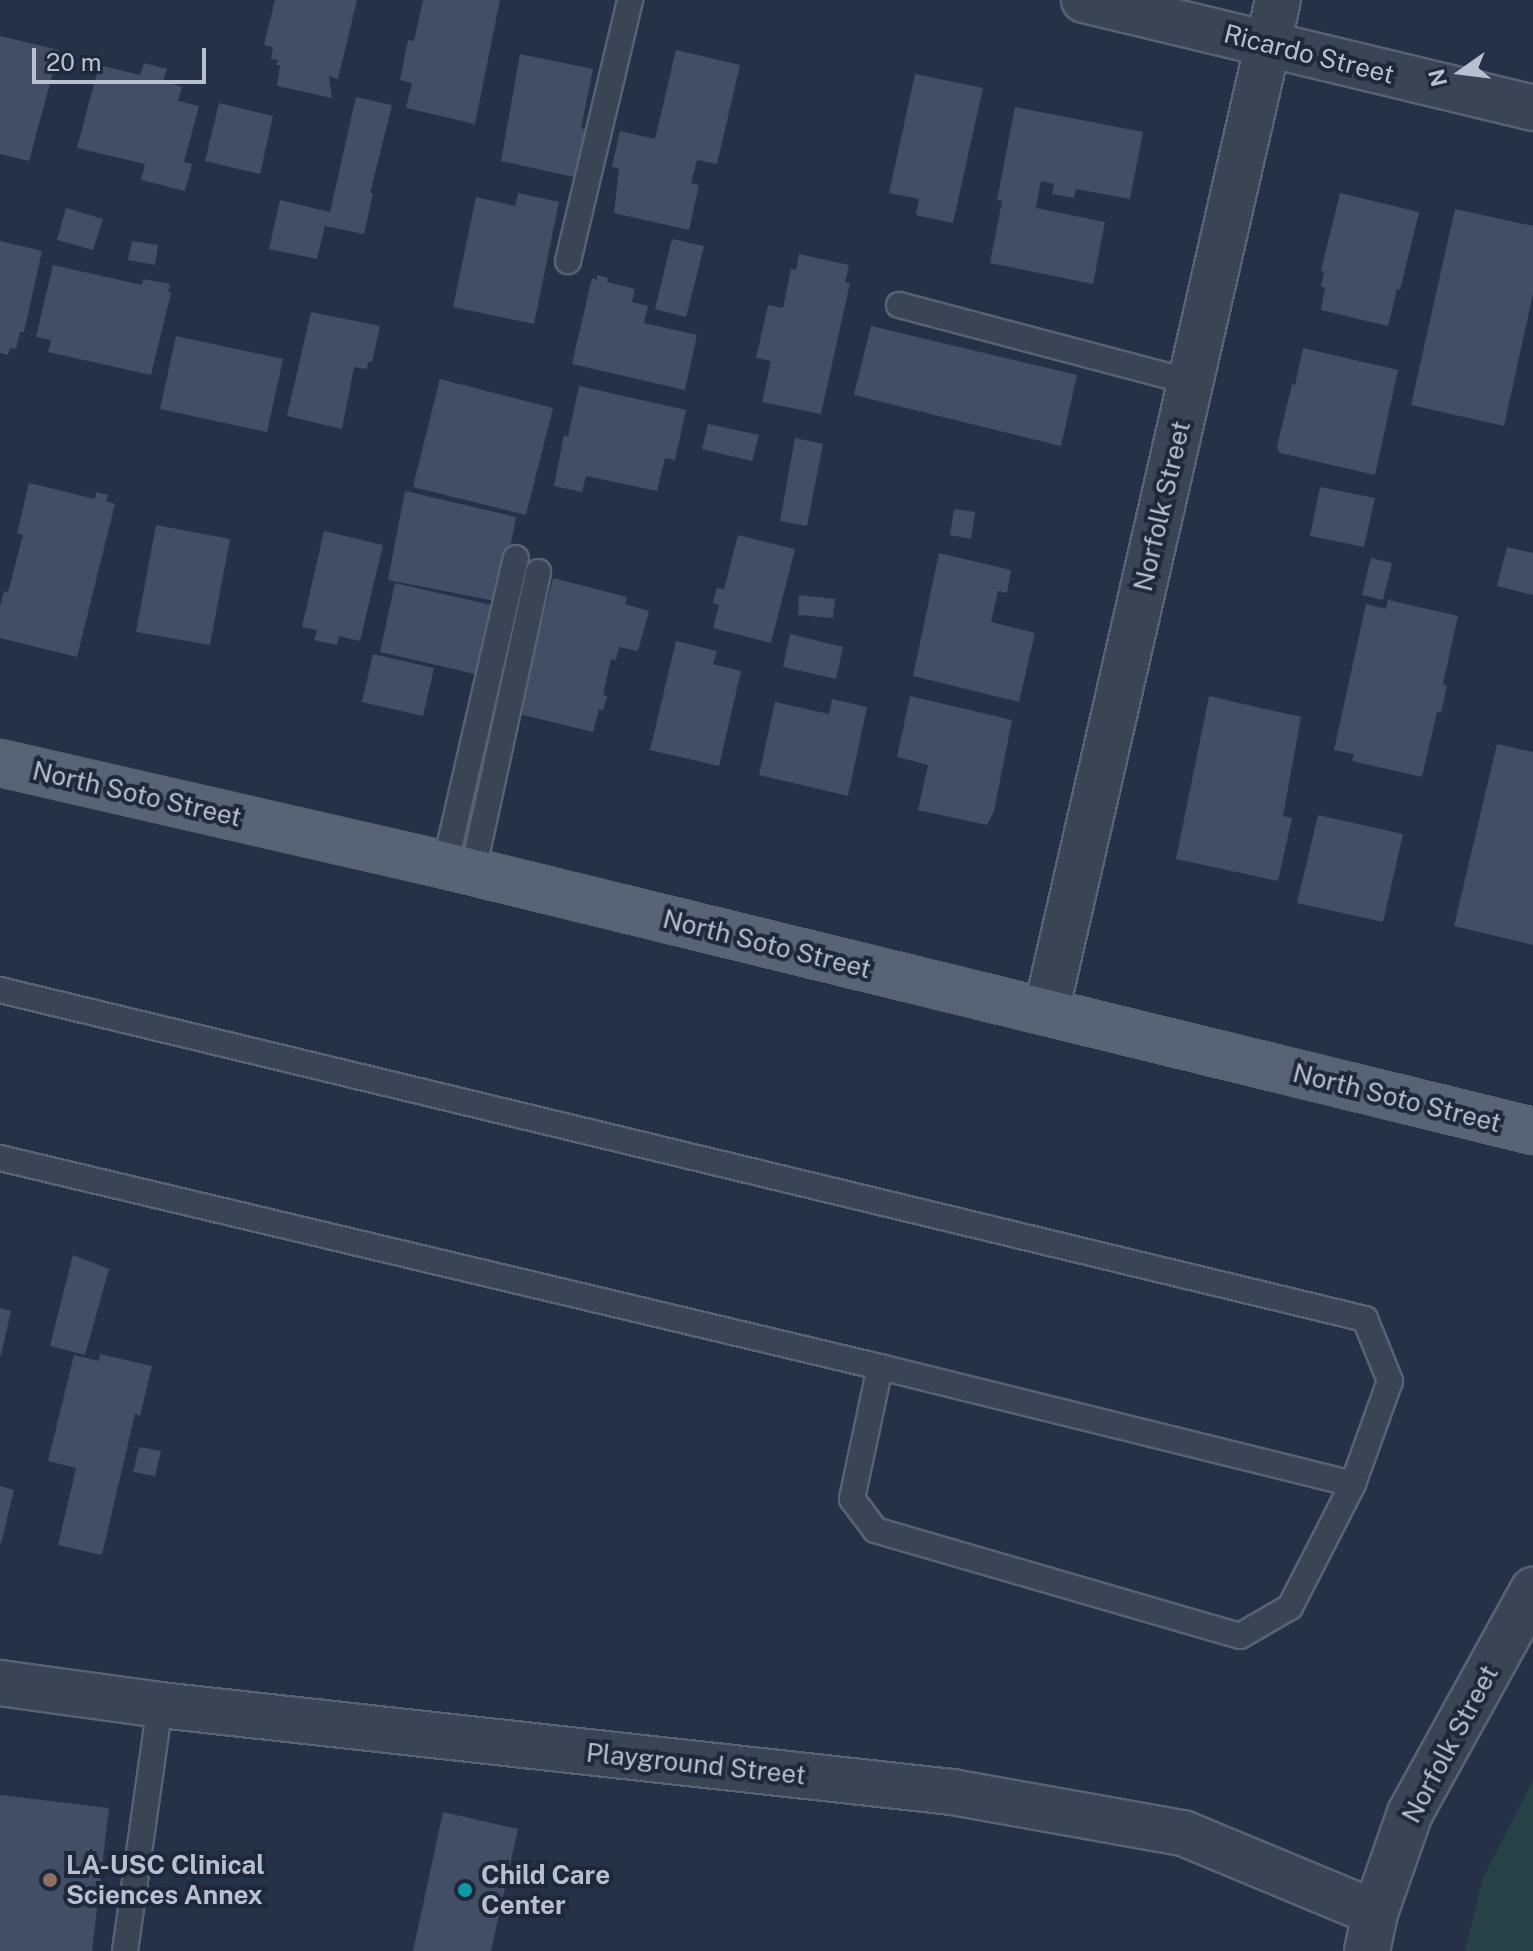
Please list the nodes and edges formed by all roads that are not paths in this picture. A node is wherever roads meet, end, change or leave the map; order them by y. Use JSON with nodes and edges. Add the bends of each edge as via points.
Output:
{"nodes":[{"id":1,"x":630,"y":0,"type":"edge"},
{"id":2,"x":1084,"y":0,"type":"edge"},
{"id":3,"x":1278,"y":0,"type":"edge"},
{"id":4,"x":1268,"y":44,"type":"junction"},
{"id":5,"x":1533,"y":108,"type":"edge"},
{"id":6,"x":568,"y":261,"type":"dead end"},
{"id":7,"x":899,"y":305,"type":"dead end"},
{"id":8,"x":1190,"y":382,"type":"junction"},
{"id":9,"x":516,"y":558,"type":"dead end"},
{"id":10,"x":538,"y":572,"type":"dead end"},
{"id":11,"x":0,"y":763,"type":"edge"},
{"id":12,"x":459,"y":868,"type":"junction"},
{"id":13,"x":0,"y":990,"type":"edge"},
{"id":14,"x":1046,"y":1012,"type":"junction"},
{"id":15,"x":1533,"y":1131,"type":"edge"},
{"id":16,"x":0,"y":1158,"type":"edge"},
{"id":17,"x":880,"y":1367,"type":"junction"},
{"id":18,"x":1353,"y":1484,"type":"junction"},
{"id":19,"x":1533,"y":1590,"type":"edge"},
{"id":20,"x":0,"y":1683,"type":"edge"},
{"id":21,"x":160,"y":1705,"type":"junction"},
{"id":22,"x":1371,"y":1932,"type":"edge"},
{"id":23,"x":125,"y":1951,"type":"edge"}],
"edges":[{"from":1,"to":6,"type":"lane"},
{"from":2,"to":4,"type":"street","name":"Ricardo Street"},
{"from":3,"to":4,"type":"street","name":"Norfolk Street"},
{"from":4,"to":5,"type":"street","name":"Ricardo Street"},
{"from":4,"to":8,"type":"street","name":"Norfolk Street"},
{"from":7,"to":8,"type":"lane"},
{"from":8,"to":14,"type":"street","name":"Norfolk Street"},
{"from":9,"to":12,"type":"lane"},
{"from":10,"to":12,"type":"lane"},
{"from":11,"to":12,"type":"main road","name":"North Soto Street"},
{"from":12,"to":14,"type":"main road","name":"North Soto Street"},
{"from":13,"to":18,"type":"lane","via":[[1365,1319],[1390,1381]]},
{"from":14,"to":15,"type":"main road","name":"North Soto Street"},
{"from":16,"to":17,"type":"lane"},
{"from":17,"to":18,"type":"lane"},
{"from":17,"to":18,"type":"lane","via":[[852,1499],[875,1530],[1240,1636],[1290,1607]]},
{"from":19,"to":22,"type":"street","name":"Norfolk Street","via":[[1410,1813]]},
{"from":20,"to":21,"type":"street","name":"Playground Street"},
{"from":21,"to":22,"type":"street","name":"Playground Street","via":[[952,1792],[1107,1818],[1183,1833]]},
{"from":21,"to":23,"type":"lane"}]}
